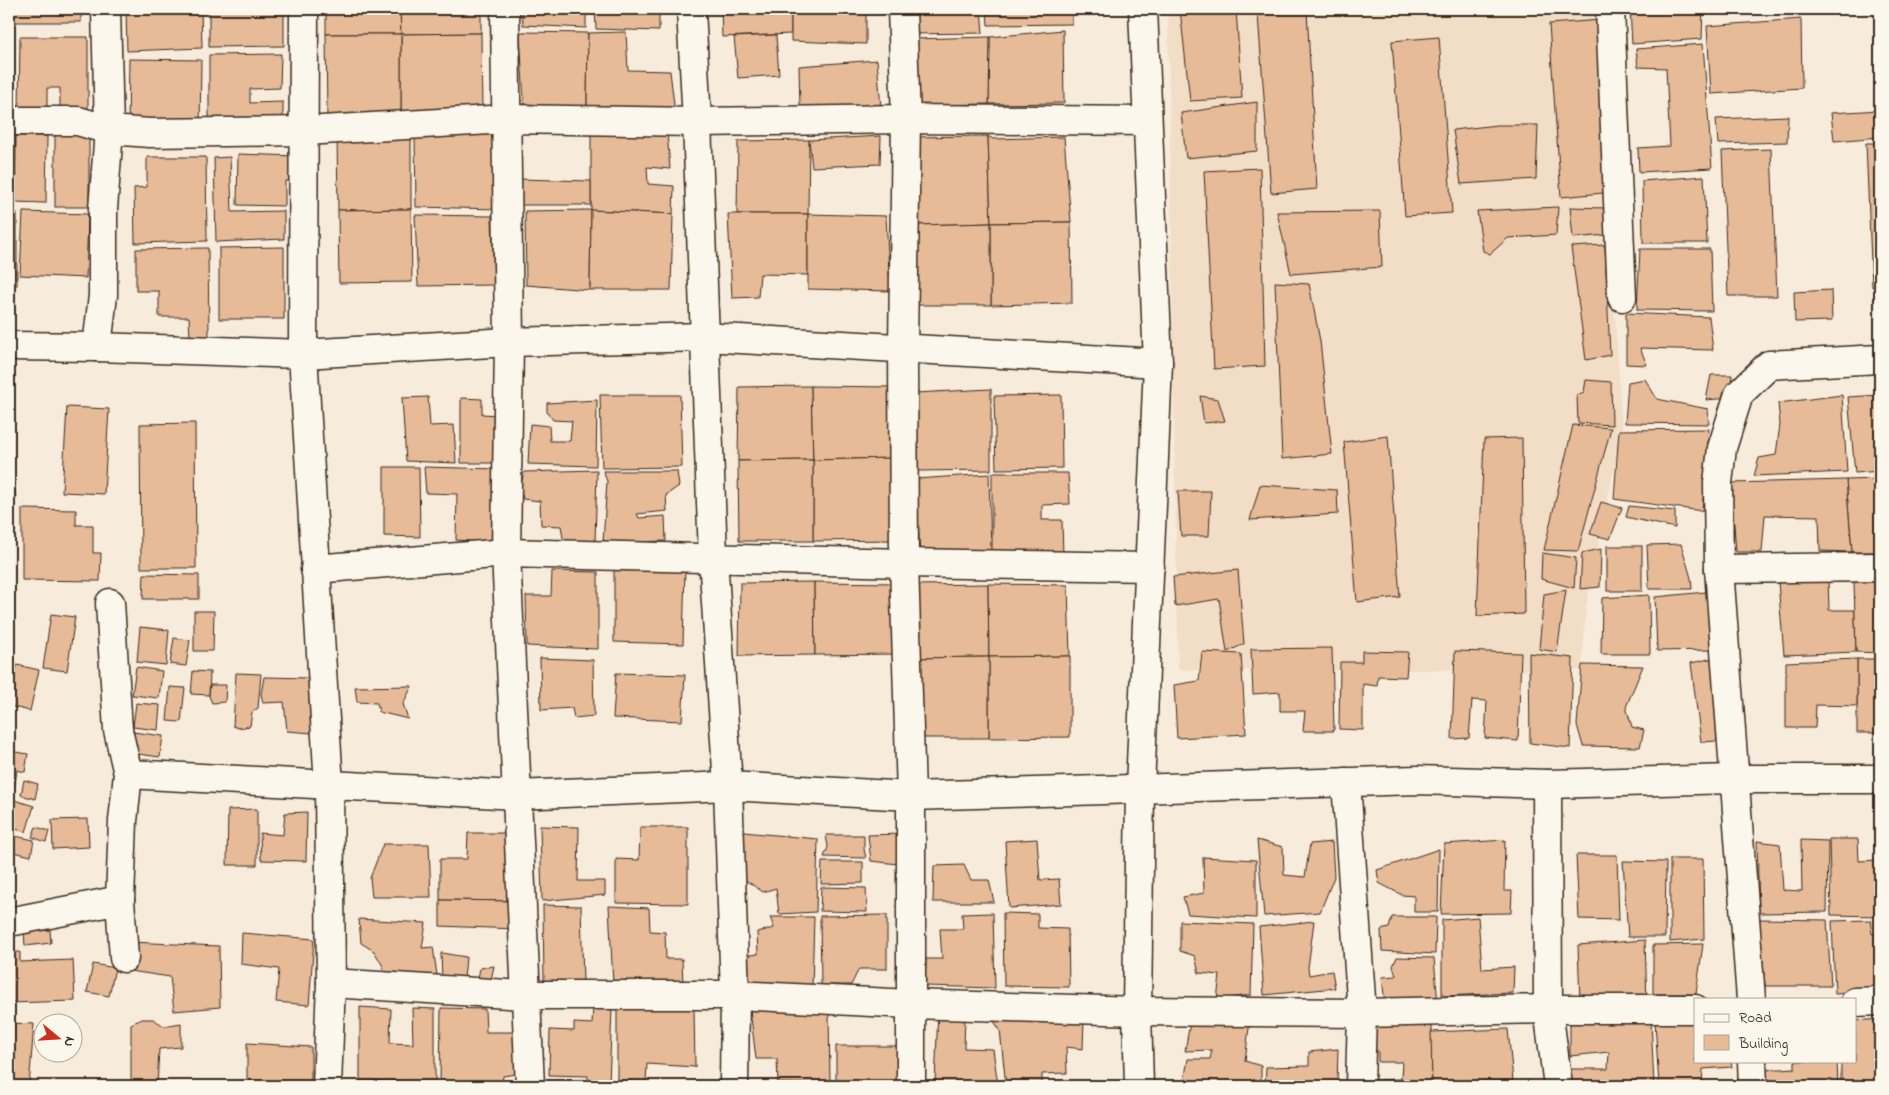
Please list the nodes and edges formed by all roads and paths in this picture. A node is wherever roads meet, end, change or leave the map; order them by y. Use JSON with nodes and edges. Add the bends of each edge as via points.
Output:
{"nodes":[{"id":1,"x":106,"y":9,"type":"edge"},
{"id":2,"x":304,"y":9,"type":"edge"},
{"id":3,"x":504,"y":9,"type":"edge"},
{"id":4,"x":690,"y":9,"type":"edge"},
{"id":5,"x":902,"y":9,"type":"edge"},
{"id":6,"x":1143,"y":9,"type":"edge"},
{"id":7,"x":1610,"y":9,"type":"edge"},
{"id":8,"x":507,"y":119,"type":"junction"},
{"id":9,"x":906,"y":119,"type":"junction"},
{"id":10,"x":9,"y":121,"type":"edge"},
{"id":11,"x":1147,"y":121,"type":"junction"},
{"id":12,"x":697,"y":122,"type":"junction"},
{"id":13,"x":109,"y":130,"type":"junction"},
{"id":14,"x":305,"y":131,"type":"junction"},
{"id":15,"x":1622,"y":297,"type":"dead end"},
{"id":16,"x":705,"y":337,"type":"junction"},
{"id":17,"x":509,"y":342,"type":"junction"},
{"id":18,"x":9,"y":346,"type":"edge"},
{"id":19,"x":97,"y":347,"type":"junction"},
{"id":20,"x":903,"y":348,"type":"junction"},
{"id":21,"x":303,"y":354,"type":"junction"},
{"id":22,"x":1880,"y":359,"type":"edge"},
{"id":23,"x":1158,"y":364,"type":"junction"},
{"id":24,"x":506,"y":553,"type":"junction"},
{"id":25,"x":713,"y":557,"type":"junction"},
{"id":26,"x":904,"y":563,"type":"junction"},
{"id":27,"x":1150,"y":567,"type":"junction"},
{"id":28,"x":1880,"y":567,"type":"edge"},
{"id":29,"x":315,"y":569,"type":"junction"},
{"id":30,"x":1719,"y":569,"type":"junction"},
{"id":31,"x":110,"y":603,"type":"dead end"},
{"id":32,"x":128,"y":774,"type":"junction"},
{"id":33,"x":1734,"y":779,"type":"junction"},
{"id":34,"x":1880,"y":779,"type":"edge"},
{"id":35,"x":1346,"y":782,"type":"junction"},
{"id":36,"x":1547,"y":784,"type":"junction"},
{"id":37,"x":329,"y":786,"type":"junction"},
{"id":38,"x":728,"y":786,"type":"junction"},
{"id":39,"x":1140,"y":788,"type":"junction"},
{"id":40,"x":517,"y":795,"type":"junction"},
{"id":41,"x":911,"y":796,"type":"junction"},
{"id":42,"x":120,"y":900,"type":"junction"},
{"id":43,"x":9,"y":922,"type":"edge"},
{"id":44,"x":124,"y":958,"type":"dead end"},
{"id":45,"x":330,"y":983,"type":"junction"},
{"id":46,"x":524,"y":994,"type":"junction"},
{"id":47,"x":735,"y":995,"type":"junction"},
{"id":48,"x":1751,"y":998,"type":"edge"},
{"id":49,"x":1880,"y":1001,"type":"edge"},
{"id":50,"x":1856,"y":1002,"type":"edge"},
{"id":51,"x":910,"y":1004,"type":"junction"},
{"id":52,"x":1548,"y":1009,"type":"junction"},
{"id":53,"x":1694,"y":1009,"type":"edge"},
{"id":54,"x":1137,"y":1011,"type":"junction"},
{"id":55,"x":1362,"y":1014,"type":"junction"},
{"id":56,"x":1752,"y":1062,"type":"edge"},
{"id":57,"x":327,"y":1086,"type":"edge"},
{"id":58,"x":530,"y":1086,"type":"edge"},
{"id":59,"x":734,"y":1086,"type":"edge"},
{"id":60,"x":911,"y":1086,"type":"edge"},
{"id":61,"x":1139,"y":1086,"type":"edge"},
{"id":62,"x":1360,"y":1086,"type":"edge"},
{"id":63,"x":1558,"y":1086,"type":"edge"},
{"id":64,"x":1752,"y":1086,"type":"edge"}],
"edges":[{"from":1,"to":13,"type":"street"},
{"from":2,"to":14,"type":"street"},
{"from":3,"to":8,"type":"street"},
{"from":4,"to":12,"type":"street"},
{"from":5,"to":9,"type":"street"},
{"from":6,"to":11,"type":"street"},
{"from":7,"to":15,"type":"street"},
{"from":8,"to":12,"type":"street"},
{"from":8,"to":14,"type":"street"},
{"from":8,"to":17,"type":"street"},
{"from":9,"to":11,"type":"street"},
{"from":9,"to":12,"type":"street"},
{"from":9,"to":20,"type":"street"},
{"from":10,"to":13,"type":"street","via":[[78,121]]},
{"from":11,"to":23,"type":"street"},
{"from":12,"to":16,"type":"street"},
{"from":13,"to":14,"type":"street","via":[[150,133]]},
{"from":13,"to":19,"type":"street","via":[[103,209],[103,295]]},
{"from":14,"to":21,"type":"street"},
{"from":16,"to":17,"type":"street"},
{"from":16,"to":20,"type":"street"},
{"from":16,"to":25,"type":"street"},
{"from":17,"to":21,"type":"street"},
{"from":17,"to":24,"type":"street"},
{"from":18,"to":19,"type":"street"},
{"from":19,"to":21,"type":"street"},
{"from":20,"to":23,"type":"street"},
{"from":20,"to":26,"type":"street"},
{"from":21,"to":29,"type":"street"},
{"from":22,"to":30,"type":"street","via":[[1769,365],[1739,394],[1722,448],[1718,483]]},
{"from":23,"to":27,"type":"street"},
{"from":24,"to":25,"type":"street"},
{"from":24,"to":29,"type":"street"},
{"from":24,"to":40,"type":"street"},
{"from":25,"to":26,"type":"street"},
{"from":25,"to":38,"type":"street"},
{"from":26,"to":27,"type":"street"},
{"from":26,"to":41,"type":"street"},
{"from":27,"to":39,"type":"street"},
{"from":28,"to":30,"type":"street"},
{"from":29,"to":37,"type":"street"},
{"from":30,"to":33,"type":"street"},
{"from":31,"to":32,"type":"street","via":[[118,730]]},
{"from":32,"to":37,"type":"street"},
{"from":32,"to":42,"type":"street"},
{"from":33,"to":34,"type":"street"},
{"from":33,"to":36,"type":"street"},
{"from":33,"to":48,"type":"street"},
{"from":35,"to":36,"type":"street","via":[[1417,780]]},
{"from":35,"to":39,"type":"street"},
{"from":35,"to":55,"type":"street"},
{"from":36,"to":52,"type":"street"},
{"from":37,"to":40,"type":"street"},
{"from":37,"to":45,"type":"street"},
{"from":38,"to":40,"type":"street"},
{"from":38,"to":41,"type":"street"},
{"from":38,"to":47,"type":"street"},
{"from":39,"to":41,"type":"street"},
{"from":39,"to":54,"type":"street"},
{"from":40,"to":46,"type":"street"},
{"from":41,"to":51,"type":"street"},
{"from":42,"to":43,"type":"street"},
{"from":42,"to":44,"type":"street"},
{"from":45,"to":46,"type":"street"},
{"from":45,"to":57,"type":"street"},
{"from":46,"to":47,"type":"street"},
{"from":46,"to":58,"type":"street"},
{"from":47,"to":51,"type":"street"},
{"from":47,"to":59,"type":"street"},
{"from":49,"to":50,"type":"street"},
{"from":51,"to":54,"type":"street"},
{"from":51,"to":60,"type":"street"},
{"from":52,"to":53,"type":"street"},
{"from":52,"to":55,"type":"street"},
{"from":52,"to":63,"type":"street"},
{"from":54,"to":55,"type":"street"},
{"from":54,"to":61,"type":"street"},
{"from":55,"to":62,"type":"street"},
{"from":56,"to":64,"type":"street"}]}
